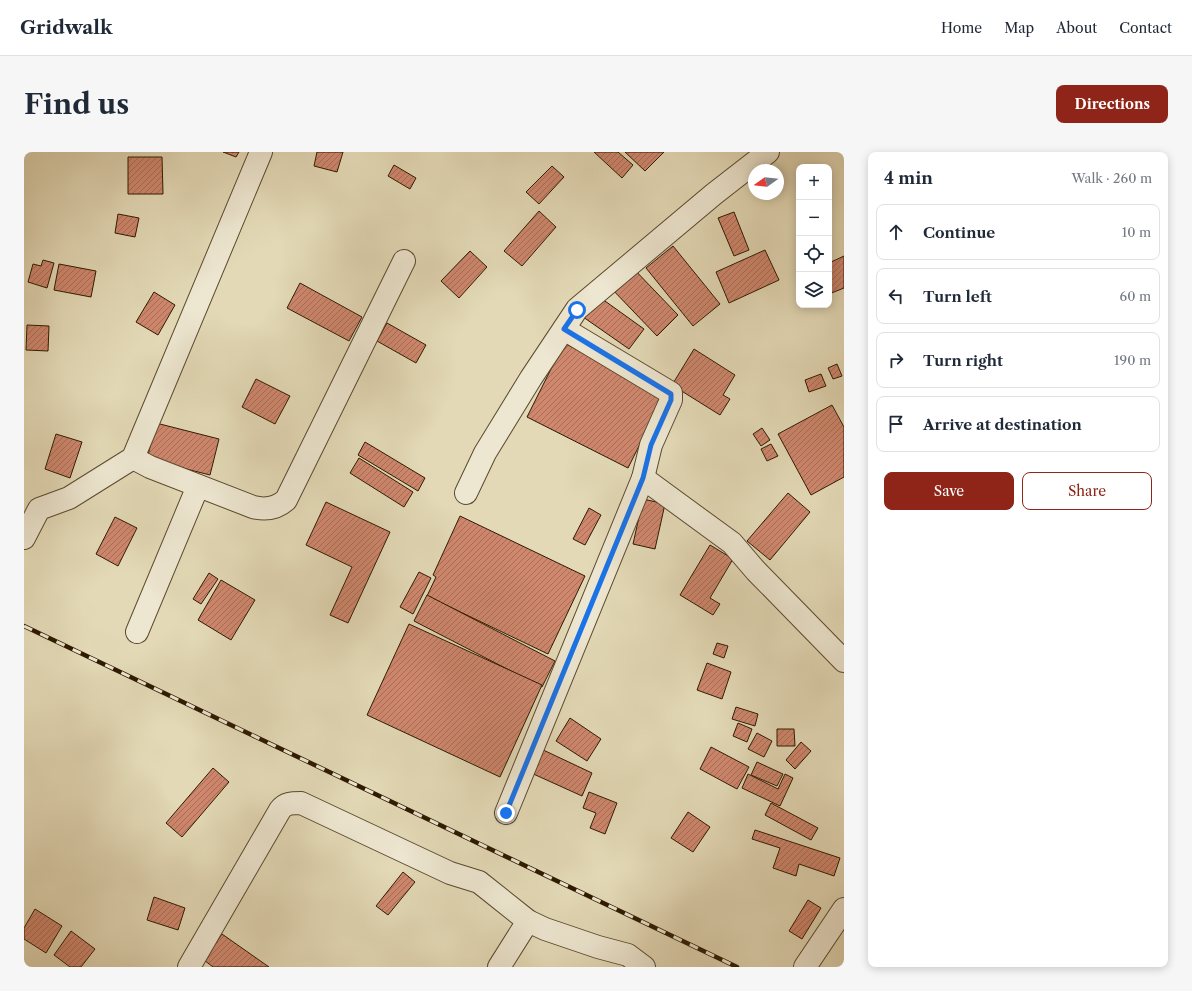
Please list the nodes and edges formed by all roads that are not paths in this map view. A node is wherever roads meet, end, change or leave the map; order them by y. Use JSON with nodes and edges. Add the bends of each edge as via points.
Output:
{"nodes":[{"id":1,"x":261,"y":152,"type":"edge"},
{"id":2,"x":768,"y":152,"type":"edge"},
{"id":3,"x":404,"y":261,"type":"dead end"},
{"id":4,"x":564,"y":329,"type":"junction"},
{"id":5,"x":133,"y":458,"type":"junction"},
{"id":6,"x":643,"y":478,"type":"junction"},
{"id":7,"x":198,"y":486,"type":"junction"},
{"id":8,"x":466,"y":493,"type":"dead end"},
{"id":9,"x":24,"y":538,"type":"edge"},
{"id":10,"x":137,"y":632,"type":"dead end"},
{"id":11,"x":844,"y":661,"type":"edge"},
{"id":12,"x":506,"y":813,"type":"dead end"},
{"id":13,"x":844,"y":909,"type":"edge"},
{"id":14,"x":528,"y":920,"type":"junction"},
{"id":15,"x":189,"y":967,"type":"edge"},
{"id":16,"x":499,"y":967,"type":"edge"},
{"id":17,"x":644,"y":967,"type":"edge"},
{"id":18,"x":805,"y":967,"type":"edge"}],
"edges":[{"from":1,"to":5,"type":"street"},
{"from":2,"to":4,"type":"street","via":[[587,299]]},
{"from":3,"to":7,"type":"street","via":[[286,500],[280,506],[263,509]]},
{"from":4,"to":6,"type":"street","via":[[671,394],[671,400],[651,445]]},
{"from":4,"to":8,"type":"street","via":[[485,453]]},
{"from":5,"to":7,"type":"street"},
{"from":5,"to":9,"type":"street","via":[[69,498],[39,510]]},
{"from":6,"to":11,"type":"street","via":[[732,543]]},
{"from":6,"to":12,"type":"street"},
{"from":7,"to":10,"type":"street"},
{"from":13,"to":18,"type":"street"},
{"from":14,"to":15,"type":"street","via":[[479,882],[450,873],[301,803],[292,803],[283,805]]},
{"from":14,"to":16,"type":"street"},
{"from":14,"to":17,"type":"street","via":[[545,929],[598,948],[628,955]]}]}
